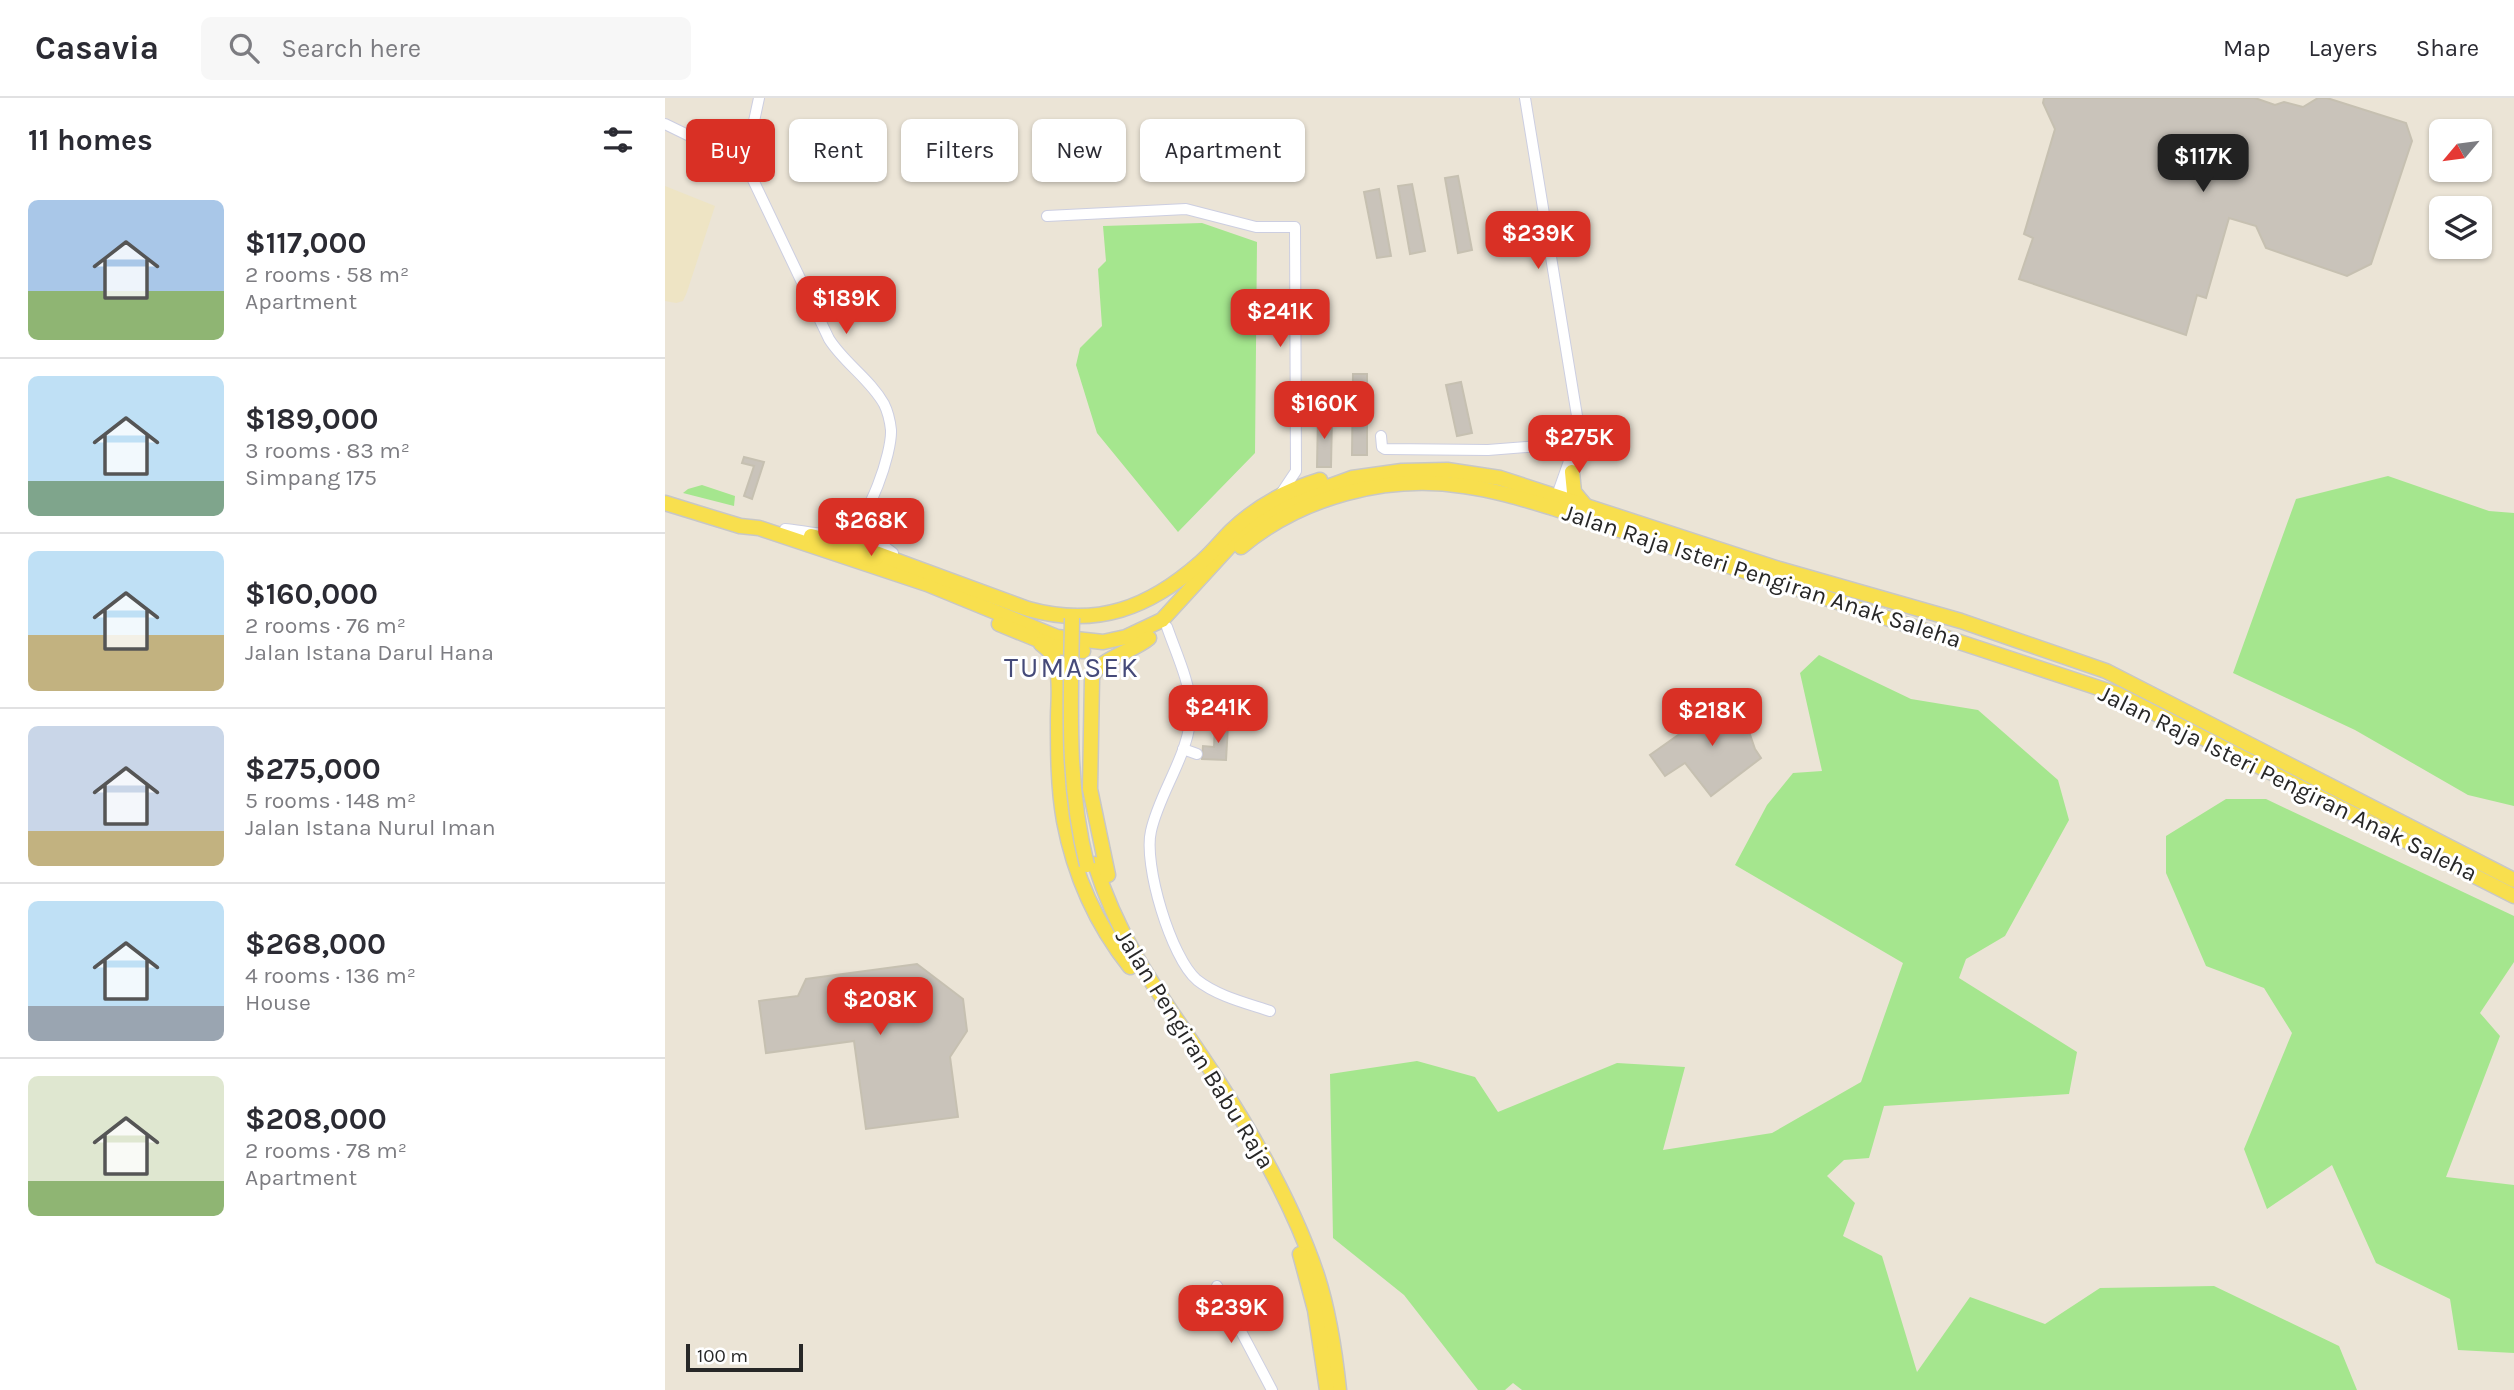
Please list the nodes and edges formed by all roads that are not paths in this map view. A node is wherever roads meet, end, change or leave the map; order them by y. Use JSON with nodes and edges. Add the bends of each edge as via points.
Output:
{"nodes":[{"id":1,"x":759,"y":98,"type":"edge"},
{"id":2,"x":1525,"y":98,"type":"edge"},
{"id":3,"x":754,"y":119,"type":"edge"},
{"id":4,"x":665,"y":124,"type":"edge"},
{"id":5,"x":686,"y":134,"type":"edge"},
{"id":6,"x":754,"y":182,"type":"edge"},
{"id":7,"x":1047,"y":216,"type":"dead end"},
{"id":8,"x":1381,"y":436,"type":"dead end"},
{"id":9,"x":1573,"y":454,"type":"junction"},
{"id":10,"x":1296,"y":471,"type":"junction"},
{"id":11,"x":1572,"y":472,"type":"junction"},
{"id":12,"x":1375,"y":474,"type":"junction"},
{"id":13,"x":1307,"y":484,"type":"junction"},
{"id":14,"x":1559,"y":499,"type":"junction"},
{"id":15,"x":1273,"y":500,"type":"junction"},
{"id":16,"x":665,"y":503,"type":"edge"},
{"id":17,"x":1584,"y":504,"type":"junction"},
{"id":18,"x":869,"y":505,"type":"junction"},
{"id":19,"x":740,"y":526,"type":"junction"},
{"id":20,"x":759,"y":528,"type":"junction"},
{"id":21,"x":785,"y":529,"type":"junction"},
{"id":22,"x":928,"y":572,"type":"junction"},
{"id":23,"x":1076,"y":618,"type":"junction"},
{"id":24,"x":1167,"y":627,"type":"junction"},
{"id":25,"x":1149,"y":638,"type":"junction"},
{"id":26,"x":1039,"y":642,"type":"junction"},
{"id":27,"x":1059,"y":689,"type":"junction"},
{"id":28,"x":1090,"y":695,"type":"junction"},
{"id":29,"x":1183,"y":749,"type":"junction"},
{"id":30,"x":1197,"y":754,"type":"dead end"},
{"id":31,"x":2514,"y":880,"type":"edge"},
{"id":32,"x":2514,"y":896,"type":"edge"},
{"id":33,"x":1134,"y":965,"type":"junction"},
{"id":34,"x":1270,"y":1011,"type":"dead end"},
{"id":35,"x":1217,"y":1286,"type":"dead end"},
{"id":36,"x":1272,"y":1390,"type":"edge"},
{"id":37,"x":1327,"y":1390,"type":"edge"},
{"id":38,"x":1339,"y":1390,"type":"edge"}],
"edges":[{"from":1,"to":3,"type":"street"},
{"from":2,"to":9,"type":"street","via":[[1579,422]]},
{"from":4,"to":5,"type":"street"},
{"from":6,"to":18,"type":"street","via":[[829,339],[877,395],[889,417],[890,444]]},
{"from":7,"to":10,"type":"street","via":[[1187,209],[1257,227],[1295,227]]},
{"from":8,"to":9,"type":"street","via":[[1385,449],[1539,446]]},
{"from":9,"to":11,"type":"street"},
{"from":9,"to":14,"type":"street"},
{"from":10,"to":13,"type":"street"},
{"from":10,"to":15,"type":"street","via":[[1291,483]]},
{"from":11,"to":14,"type":"street"},
{"from":11,"to":17,"type":"main road","via":[[1574,492]]},
{"from":12,"to":13,"type":"main road","via":[[1346,473]]},
{"from":12,"to":14,"type":"main road","name":"Jalan Raja Isteri Pengiran Anak Saleha","via":[[1447,470],[1500,478]]},
{"from":12,"to":20,"type":"main road","name":"Jalan Raja Isteri Pengiran Anak Saleha","via":[[1332,485],[1273,512],[1238,537],[1162,620],[1103,642],[1056,637],[927,584]]},
{"from":13,"to":15,"type":"main road"},
{"from":14,"to":17,"type":"main road","name":"Jalan Raja Isteri Pengiran Anak Saleha"},
{"from":14,"to":24,"type":"main road","name":"Jalan Raja Isteri Pengiran Anak Saleha","via":[[1435,484],[1377,487],[1336,497],[1295,512],[1249,541]]},
{"from":14,"to":32,"type":"main road","name":"Jalan Raja Isteri Pengiran Anak Saleha","via":[[2117,694]]},
{"from":15,"to":23,"type":"main road","via":[[1158,594],[1118,612]]},
{"from":16,"to":19,"type":"main road","name":"Jalan Raja Isteri Pengiran Anak Saleha"},
{"from":17,"to":31,"type":"main road","name":"Jalan Raja Isteri Pengiran Anak Saleha","via":[[2106,671]]},
{"from":18,"to":21,"type":"street","via":[[853,528],[840,535]]},
{"from":18,"to":22,"type":"street","via":[[871,531],[878,544]]},
{"from":19,"to":20,"type":"main road","name":"Jalan Raja Isteri Pengiran Anak Saleha"},
{"from":19,"to":26,"type":"main road","name":"Jalan Raja Isteri Pengiran Anak Saleha","via":[[754,535],[925,594]]},
{"from":20,"to":21,"type":"main road"},
{"from":21,"to":22,"type":"main road"},
{"from":22,"to":23,"type":"main road","via":[[1028,609]]},
{"from":23,"to":33,"type":"main road","name":"Jalan Pengiran Babu Raja","bridge":true,"via":[[1070,761],[1076,816],[1108,924]]},
{"from":24,"to":25,"type":"main road","name":"Jalan Raja Isteri Pengiran Anak Saleha"},
{"from":24,"to":29,"type":"street","via":[[1189,692],[1191,711]]},
{"from":25,"to":26,"type":"main road","name":"Jalan Raja Isteri Pengiran Anak Saleha","via":[[1129,647],[1096,652]]},
{"from":25,"to":28,"type":"main road","via":[[1098,666]]},
{"from":26,"to":27,"type":"main road","via":[[1055,659]]},
{"from":27,"to":28,"type":"main road","via":[[1061,671],[1075,664],[1087,674]]},
{"from":27,"to":33,"type":"main road","via":[[1058,767],[1072,852],[1095,913],[1115,948]]},
{"from":28,"to":33,"type":"main road","via":[[1094,820]]},
{"from":29,"to":30,"type":"street"},
{"from":29,"to":34,"type":"street","via":[[1151,830],[1149,848],[1150,869],[1168,929],[1185,969],[1200,982]]},
{"from":33,"to":37,"type":"main road","name":"Jalan Pengiran Babu Raja","via":[[1232,1112],[1289,1223],[1315,1310]]},
{"from":33,"to":38,"type":"main road","name":"Jalan Pengiran Babu Raja","via":[[1237,1110],[1294,1220],[1317,1276]]},
{"from":35,"to":36,"type":"street"}]}
